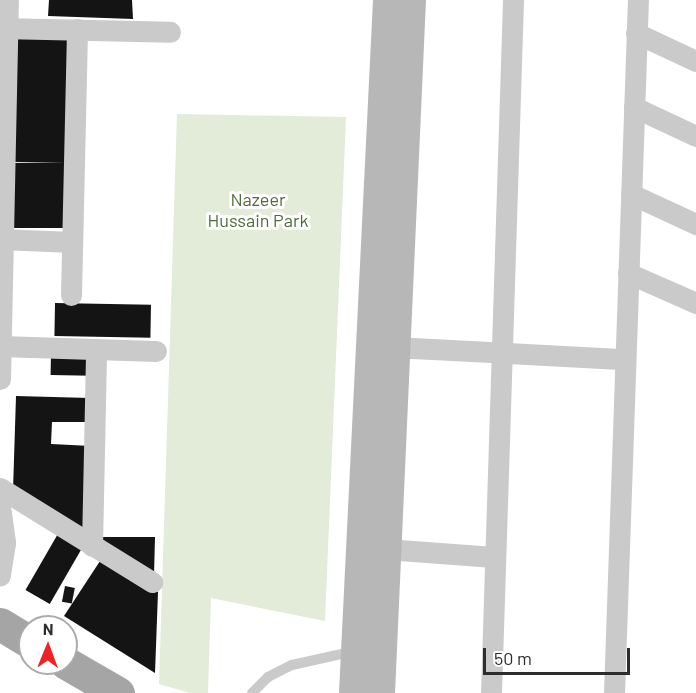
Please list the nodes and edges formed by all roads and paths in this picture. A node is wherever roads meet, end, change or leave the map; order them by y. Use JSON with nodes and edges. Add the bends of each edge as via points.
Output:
{"nodes":[{"id":1,"x":8,"y":0,"type":"edge"},
{"id":2,"x":388,"y":0,"type":"edge"},
{"id":3,"x":411,"y":0,"type":"edge"},
{"id":4,"x":513,"y":0,"type":"edge"},
{"id":5,"x":638,"y":0,"type":"edge"},
{"id":6,"x":4,"y":28,"type":"edge"},
{"id":7,"x":77,"y":29,"type":"junction"},
{"id":8,"x":170,"y":32,"type":"dead end"},
{"id":9,"x":636,"y":33,"type":"junction"},
{"id":10,"x":696,"y":61,"type":"edge"},
{"id":11,"x":634,"y":107,"type":"junction"},
{"id":12,"x":696,"y":136,"type":"edge"},
{"id":13,"x":631,"y":194,"type":"junction"},
{"id":14,"x":696,"y":224,"type":"edge"},
{"id":15,"x":2,"y":239,"type":"edge"},
{"id":16,"x":72,"y":242,"type":"junction"},
{"id":17,"x":628,"y":273,"type":"junction"},
{"id":18,"x":71,"y":295,"type":"dead end"},
{"id":19,"x":696,"y":303,"type":"edge"},
{"id":20,"x":1,"y":346,"type":"edge"},
{"id":21,"x":393,"y":347,"type":"junction"},
{"id":22,"x":96,"y":349,"type":"junction"},
{"id":23,"x":156,"y":351,"type":"dead end"},
{"id":24,"x":502,"y":352,"type":"junction"},
{"id":25,"x":625,"y":359,"type":"junction"},
{"id":26,"x":0,"y":379,"type":"edge"},
{"id":27,"x":0,"y":488,"type":"edge"},
{"id":28,"x":0,"y":506,"type":"edge"},
{"id":29,"x":89,"y":540,"type":"junction"},
{"id":30,"x":386,"y":549,"type":"junction"},
{"id":31,"x":494,"y":556,"type":"junction"},
{"id":32,"x":0,"y":576,"type":"edge"},
{"id":33,"x":152,"y":582,"type":"dead end"},
{"id":34,"x":0,"y":624,"type":"edge"},
{"id":35,"x":18,"y":635,"type":"edge"},
{"id":36,"x":356,"y":651,"type":"junction"},
{"id":37,"x":78,"y":670,"type":"edge"},
{"id":38,"x":118,"y":693,"type":"edge"},
{"id":39,"x":252,"y":693,"type":"edge"},
{"id":40,"x":354,"y":693,"type":"edge"},
{"id":41,"x":380,"y":693,"type":"edge"},
{"id":42,"x":490,"y":693,"type":"edge"},
{"id":43,"x":614,"y":693,"type":"edge"}],
"edges":[{"from":1,"to":6,"type":"street"},
{"from":2,"to":36,"type":"main road"},
{"from":3,"to":21,"type":"main road"},
{"from":4,"to":24,"type":"street"},
{"from":5,"to":9,"type":"street"},
{"from":6,"to":7,"type":"street"},
{"from":6,"to":15,"type":"street"},
{"from":7,"to":8,"type":"street"},
{"from":7,"to":16,"type":"street"},
{"from":9,"to":10,"type":"street"},
{"from":9,"to":11,"type":"street"},
{"from":11,"to":12,"type":"street"},
{"from":11,"to":13,"type":"street"},
{"from":13,"to":14,"type":"street"},
{"from":13,"to":17,"type":"street"},
{"from":15,"to":16,"type":"street"},
{"from":15,"to":20,"type":"street"},
{"from":16,"to":18,"type":"street"},
{"from":17,"to":19,"type":"street"},
{"from":17,"to":25,"type":"street"},
{"from":20,"to":22,"type":"street"},
{"from":20,"to":26,"type":"street"},
{"from":21,"to":24,"type":"street"},
{"from":21,"to":30,"type":"main road"},
{"from":22,"to":23,"type":"street"},
{"from":22,"to":29,"type":"street"},
{"from":24,"to":25,"type":"street"},
{"from":24,"to":31,"type":"street"},
{"from":25,"to":43,"type":"street"},
{"from":27,"to":29,"type":"street"},
{"from":28,"to":32,"type":"street","via":[[5,543]]},
{"from":29,"to":33,"type":"street"},
{"from":30,"to":31,"type":"street"},
{"from":30,"to":41,"type":"main road"},
{"from":31,"to":42,"type":"street"},
{"from":34,"to":35,"type":"main road"},
{"from":36,"to":39,"type":"lane","via":[[292,665],[268,677]]},
{"from":36,"to":40,"type":"main road"},
{"from":37,"to":38,"type":"main road"}]}
